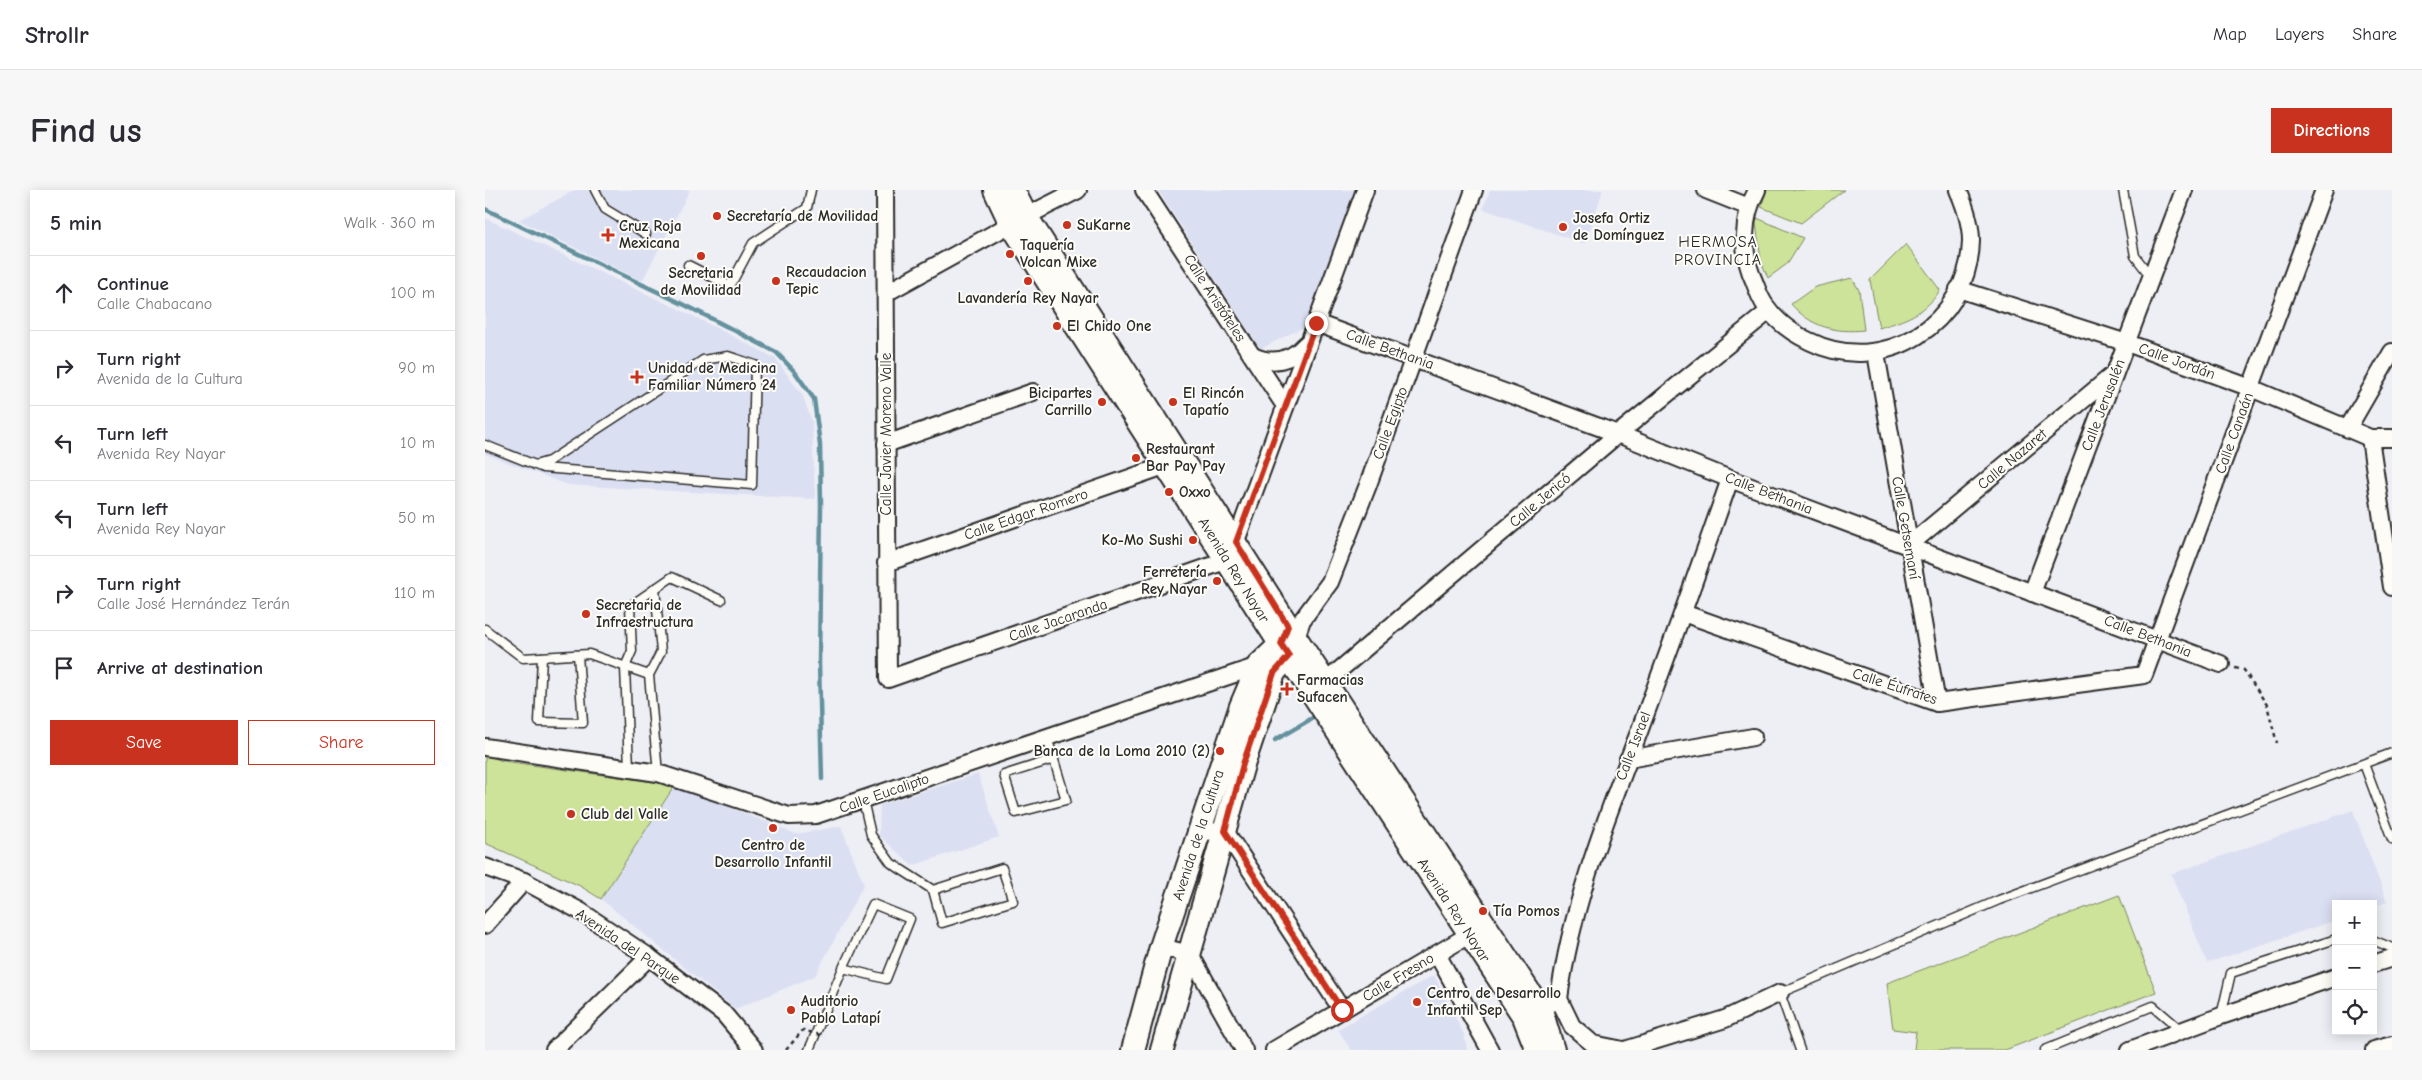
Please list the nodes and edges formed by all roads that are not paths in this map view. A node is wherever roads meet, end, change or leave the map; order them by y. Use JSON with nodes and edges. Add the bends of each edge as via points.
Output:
{"nodes":[{"id":1,"x":595,"y":190,"type":"edge"},
{"id":2,"x":811,"y":190,"type":"edge"},
{"id":3,"x":885,"y":190,"type":"edge"},
{"id":4,"x":995,"y":190,"type":"edge"},
{"id":5,"x":1013,"y":190,"type":"edge"},
{"id":6,"x":1078,"y":190,"type":"edge"},
{"id":7,"x":1144,"y":190,"type":"edge"},
{"id":8,"x":1365,"y":190,"type":"edge"},
{"id":9,"x":1474,"y":190,"type":"edge"},
{"id":10,"x":1706,"y":190,"type":"edge"},
{"id":11,"x":1757,"y":190,"type":"edge"},
{"id":12,"x":1958,"y":190,"type":"edge"},
{"id":13,"x":2123,"y":190,"type":"edge"},
{"id":14,"x":2184,"y":190,"type":"edge"},
{"id":15,"x":2324,"y":190,"type":"edge"},
{"id":16,"x":1749,"y":207,"type":"junction"},
{"id":17,"x":1019,"y":220,"type":"junction"},
{"id":18,"x":646,"y":234,"type":"dead end"},
{"id":19,"x":688,"y":265,"type":"dead end"},
{"id":20,"x":2151,"y":278,"type":"junction"},
{"id":21,"x":1958,"y":288,"type":"junction"},
{"id":22,"x":887,"y":293,"type":"junction"},
{"id":23,"x":1769,"y":311,"type":"junction"},
{"id":24,"x":1316,"y":323,"type":"junction"},
{"id":25,"x":1308,"y":342,"type":"junction"},
{"id":26,"x":2127,"y":343,"type":"junction"},
{"id":27,"x":2392,"y":352,"type":"edge"},
{"id":28,"x":1877,"y":353,"type":"junction"},
{"id":29,"x":1253,"y":356,"type":"junction"},
{"id":30,"x":1414,"y":357,"type":"junction"},
{"id":31,"x":2116,"y":373,"type":"junction"},
{"id":32,"x":2251,"y":388,"type":"junction"},
{"id":33,"x":1033,"y":392,"type":"dead end"},
{"id":34,"x":1285,"y":406,"type":"junction"},
{"id":35,"x":2348,"y":428,"type":"junction"},
{"id":36,"x":1618,"y":434,"type":"junction"},
{"id":37,"x":2370,"y":438,"type":"junction"},
{"id":38,"x":2392,"y":438,"type":"edge"},
{"id":39,"x":485,"y":444,"type":"edge"},
{"id":40,"x":887,"y":444,"type":"junction"},
{"id":41,"x":535,"y":465,"type":"junction"},
{"id":42,"x":1167,"y":465,"type":"junction"},
{"id":43,"x":1730,"y":479,"type":"junction"},
{"id":44,"x":1908,"y":546,"type":"junction"},
{"id":45,"x":1232,"y":551,"type":"junction"},
{"id":46,"x":886,"y":563,"type":"junction"},
{"id":47,"x":2392,"y":587,"type":"edge"},
{"id":48,"x":655,"y":588,"type":"junction"},
{"id":49,"x":2032,"y":592,"type":"junction"},
{"id":50,"x":721,"y":600,"type":"dead end"},
{"id":51,"x":1683,"y":613,"type":"junction"},
{"id":52,"x":485,"y":628,"type":"edge"},
{"id":53,"x":2157,"y":640,"type":"junction"},
{"id":54,"x":1285,"y":644,"type":"junction"},
{"id":55,"x":578,"y":655,"type":"junction"},
{"id":56,"x":543,"y":657,"type":"junction"},
{"id":57,"x":2221,"y":664,"type":"road end"},
{"id":58,"x":625,"y":666,"type":"junction"},
{"id":59,"x":649,"y":675,"type":"junction"},
{"id":60,"x":2144,"y":675,"type":"joint"},
{"id":61,"x":888,"y":679,"type":"joint"},
{"id":62,"x":1319,"y":687,"type":"junction"},
{"id":63,"x":1937,"y":703,"type":"junction"},
{"id":64,"x":1251,"y":710,"type":"junction"},
{"id":65,"x":1047,"y":737,"type":"junction"},
{"id":66,"x":1753,"y":737,"type":"dead end"},
{"id":67,"x":485,"y":747,"type":"edge"},
{"id":68,"x":2392,"y":754,"type":"edge"},
{"id":69,"x":1054,"y":759,"type":"junction"},
{"id":70,"x":1629,"y":759,"type":"junction"},
{"id":71,"x":2364,"y":764,"type":"junction"},
{"id":72,"x":629,"y":768,"type":"junction"},
{"id":73,"x":658,"y":773,"type":"junction"},
{"id":74,"x":863,"y":800,"type":"junction"},
{"id":75,"x":1225,"y":831,"type":"junction"},
{"id":76,"x":1199,"y":832,"type":"junction"},
{"id":77,"x":2392,"y":839,"type":"edge"},
{"id":78,"x":485,"y":867,"type":"edge"},
{"id":79,"x":524,"y":881,"type":"junction"},
{"id":80,"x":933,"y":890,"type":"junction"},
{"id":81,"x":485,"y":925,"type":"edge"},
{"id":82,"x":1478,"y":930,"type":"junction"},
{"id":83,"x":2332,"y":940,"type":"edge"},
{"id":84,"x":2377,"y":942,"type":"edge"},
{"id":85,"x":1161,"y":947,"type":"junction"},
{"id":86,"x":2392,"y":948,"type":"edge"},
{"id":87,"x":1190,"y":954,"type":"junction"},
{"id":88,"x":1437,"y":954,"type":"junction"},
{"id":89,"x":649,"y":956,"type":"junction"},
{"id":90,"x":2392,"y":958,"type":"edge"},
{"id":91,"x":2377,"y":963,"type":"edge"},
{"id":92,"x":843,"y":968,"type":"junction"},
{"id":93,"x":2332,"y":978,"type":"edge"},
{"id":94,"x":1780,"y":993,"type":"junction"},
{"id":95,"x":1541,"y":1009,"type":"junction"},
{"id":96,"x":1342,"y":1010,"type":"junction"},
{"id":97,"x":2221,"y":1016,"type":"junction"},
{"id":98,"x":2182,"y":1031,"type":"junction"},
{"id":99,"x":2392,"y":1045,"type":"edge"},
{"id":100,"x":554,"y":1050,"type":"edge"},
{"id":101,"x":754,"y":1050,"type":"edge"},
{"id":102,"x":809,"y":1050,"type":"edge"},
{"id":103,"x":1133,"y":1050,"type":"edge"},
{"id":104,"x":1162,"y":1050,"type":"edge"},
{"id":105,"x":1244,"y":1050,"type":"edge"},
{"id":106,"x":1274,"y":1050,"type":"edge"},
{"id":107,"x":1490,"y":1050,"type":"edge"},
{"id":108,"x":1537,"y":1050,"type":"edge"},
{"id":109,"x":1553,"y":1050,"type":"edge"},
{"id":110,"x":1624,"y":1050,"type":"edge"},
{"id":111,"x":1800,"y":1050,"type":"edge"},
{"id":112,"x":2045,"y":1050,"type":"edge"},
{"id":113,"x":2130,"y":1050,"type":"edge"},
{"id":114,"x":2374,"y":1050,"type":"edge"}],
"edges":[{"from":1,"to":18,"type":"lane","via":[[605,209]]},
{"from":2,"to":19,"type":"lane","via":[[807,208],[753,243],[730,286]]},
{"from":3,"to":22,"type":"street","name":"Calle Javier Moreno Valle"},
{"from":4,"to":17,"type":"main road","name":"Avenida Rey Nayar"},
{"from":5,"to":17,"type":"main road","name":"Avenida Rey Nayar"},
{"from":6,"to":17,"type":"street"},
{"from":7,"to":29,"type":"street","name":"Calle Aristóteles"},
{"from":8,"to":24,"type":"street"},
{"from":9,"to":30,"type":"street","name":"Calle Egipto"},
{"from":10,"to":16,"type":"street"},
{"from":11,"to":16,"type":"street"},
{"from":12,"to":21,"type":"street","via":[[1967,211],[1971,241],[1967,270]]},
{"from":13,"to":20,"type":"lane","via":[[2135,256]]},
{"from":14,"to":20,"type":"street","name":"Calle Jerusalén"},
{"from":15,"to":32,"type":"street","name":"Calle Canaán"},
{"from":16,"to":23,"type":"street","via":[[1744,249],[1748,269]]},
{"from":17,"to":22,"type":"street"},
{"from":17,"to":42,"type":"main road","name":"Avenida Rey Nayar"},
{"from":17,"to":45,"type":"main road","name":"Avenida Rey Nayar"},
{"from":20,"to":26,"type":"street","name":"Calle Jerusalén"},
{"from":21,"to":26,"type":"street","name":"Calle Jordán"},
{"from":21,"to":28,"type":"street","via":[[1951,304],[1935,323],[1913,340]]},
{"from":22,"to":40,"type":"street","name":"Calle Javier Moreno Valle"},
{"from":23,"to":28,"type":"street","via":[[1791,332],[1825,349],[1848,354]]},
{"from":23,"to":36,"type":"street","name":"Calle Jericó"},
{"from":24,"to":25,"type":"street"},
{"from":24,"to":30,"type":"street","name":"Calle Bethania"},
{"from":25,"to":29,"type":"street","via":[[1285,360],[1268,361]]},
{"from":25,"to":34,"type":"street"},
{"from":26,"to":31,"type":"street","name":"Calle Jerusalén"},
{"from":26,"to":32,"type":"street","name":"Calle Jordán"},
{"from":27,"to":35,"type":"street"},
{"from":28,"to":44,"type":"street","name":"Calle Getsemaní"},
{"from":29,"to":34,"type":"street","name":"Calle Aristóteles"},
{"from":30,"to":36,"type":"street","name":"Calle Bethania"},
{"from":30,"to":54,"type":"street","name":"Calle Egipto","via":[[1329,582]]},
{"from":31,"to":44,"type":"street","name":"Calle Nazaret"},
{"from":31,"to":49,"type":"street","name":"Calle Jerusalén"},
{"from":32,"to":35,"type":"street","name":"Calle Jordán"},
{"from":32,"to":53,"type":"street","name":"Calle Canaán"},
{"from":33,"to":40,"type":"street"},
{"from":34,"to":45,"type":"street"},
{"from":35,"to":37,"type":"street","name":"Calle Jordán"},
{"from":36,"to":43,"type":"street","name":"Calle Bethania"},
{"from":36,"to":62,"type":"street","name":"Calle Jericó"},
{"from":37,"to":38,"type":"street","name":"Calle Jordán"},
{"from":37,"to":47,"type":"street"},
{"from":39,"to":41,"type":"lane"},
{"from":40,"to":46,"type":"street","name":"Calle Javier Moreno Valle"},
{"from":41,"to":41,"type":"lane","via":[[558,470],[753,485],[755,365],[729,356],[703,360],[549,461]]},
{"from":42,"to":45,"type":"main road","name":"Avenida Rey Nayar"},
{"from":42,"to":46,"type":"street","name":"Calle Edgar Romero"},
{"from":43,"to":44,"type":"street","name":"Calle Bethania"},
{"from":43,"to":51,"type":"street","name":"Calle Israel"},
{"from":44,"to":49,"type":"street","name":"Calle Bethania"},
{"from":44,"to":63,"type":"street","name":"Calle Getsemaní"},
{"from":45,"to":54,"type":"main road","name":"Avenida Rey Nayar"},
{"from":45,"to":61,"type":"street","name":"Calle Jacaranda"},
{"from":46,"to":61,"type":"street","name":"Calle Javier Moreno Valle"},
{"from":48,"to":50,"type":"lane","via":[[672,577]]},
{"from":48,"to":58,"type":"lane","via":[[630,606],[632,651]]},
{"from":48,"to":59,"type":"lane","via":[[661,652]]},
{"from":49,"to":53,"type":"street","name":"Calle Bethania"},
{"from":51,"to":63,"type":"street","name":"Calle Éufrates"},
{"from":51,"to":70,"type":"street","name":"Calle Israel"},
{"from":52,"to":56,"type":"lane","via":[[523,658]]},
{"from":53,"to":57,"type":"street","name":"Calle Bethania"},
{"from":53,"to":60,"type":"street","name":"Calle Canaán"},
{"from":54,"to":62,"type":"main road","name":"Avenida Rey Nayar"},
{"from":54,"to":64,"type":"main road","name":"Avenida de la Cultura"},
{"from":54,"to":65,"type":"street","name":"Calle Eucalipto"},
{"from":55,"to":56,"type":"lane"},
{"from":55,"to":56,"type":"lane","via":[[583,723],[539,722]]},
{"from":55,"to":58,"type":"lane","via":[[589,654]]},
{"from":58,"to":59,"type":"lane"},
{"from":58,"to":72,"type":"lane"},
{"from":59,"to":73,"type":"lane"},
{"from":60,"to":63,"type":"street","name":"Calle Éufrates"},
{"from":62,"to":82,"type":"main road","name":"Avenida Rey Nayar"},
{"from":64,"to":75,"type":"main road","name":"Avenida de la Cultura","via":[[1243,764]]},
{"from":64,"to":76,"type":"main road","name":"Avenida de la Cultura"},
{"from":65,"to":69,"type":"lane"},
{"from":65,"to":74,"type":"street","name":"Calle Eucalipto"},
{"from":66,"to":70,"type":"street"},
{"from":67,"to":72,"type":"street","name":"Calle Eucalipto"},
{"from":68,"to":71,"type":"lane"},
{"from":69,"to":69,"type":"lane","via":[[1066,800],[1016,814],[1004,776]]},
{"from":70,"to":95,"type":"street","name":"Calle Israel","via":[[1593,852],[1564,958]]},
{"from":71,"to":77,"type":"lane"},
{"from":71,"to":94,"type":"lane","via":[[1999,900]]},
{"from":72,"to":73,"type":"street","name":"Calle Eucalipto"},
{"from":73,"to":74,"type":"street","name":"Calle Eucalipto","via":[[789,816],[816,815]]},
{"from":74,"to":80,"type":"lane","via":[[871,835],[891,863]]},
{"from":75,"to":76,"type":"street"},
{"from":75,"to":87,"type":"main road","name":"Avenida de la Cultura"},
{"from":75,"to":96,"type":"street"},
{"from":76,"to":85,"type":"main road","name":"Avenida de la Cultura"},
{"from":78,"to":79,"type":"street","name":"Avenida del Parque"},
{"from":79,"to":81,"type":"street"},
{"from":79,"to":89,"type":"street","name":"Avenida del Parque","via":[[580,911]]},
{"from":80,"to":80,"type":"lane","via":[[1002,868],[1013,902],[942,923]]},
{"from":82,"to":88,"type":"street","name":"Calle Fresno"},
{"from":82,"to":95,"type":"main road","name":"Avenida Rey Nayar"},
{"from":83,"to":97,"type":"lane","via":[[2231,973]]},
{"from":84,"to":86,"type":"lane"},
{"from":85,"to":87,"type":"street"},
{"from":85,"to":103,"type":"main road","name":"Avenida de la Cultura"},
{"from":87,"to":104,"type":"main road","name":"Avenida de la Cultura"},
{"from":87,"to":105,"type":"street"},
{"from":88,"to":96,"type":"street","name":"Calle Fresno"},
{"from":88,"to":107,"type":"street"},
{"from":89,"to":100,"type":"street"},
{"from":89,"to":101,"type":"street","name":"Avenida del Parque","via":[[723,1014]]},
{"from":90,"to":91,"type":"street"},
{"from":92,"to":92,"type":"lane","via":[[873,904],[910,919],[886,979]]},
{"from":92,"to":102,"type":"lane"},
{"from":93,"to":97,"type":"street"},
{"from":94,"to":110,"type":"street","via":[[1725,1018]]},
{"from":94,"to":111,"type":"lane"},
{"from":95,"to":108,"type":"main road","name":"Avenida Rey Nayar"},
{"from":95,"to":109,"type":"main road","name":"Avenida Rey Nayar"},
{"from":95,"to":110,"type":"street","via":[[1572,1026],[1593,1044]]},
{"from":96,"to":106,"type":"street","name":"Calle Fresno"},
{"from":97,"to":98,"type":"street"},
{"from":98,"to":112,"type":"lane","via":[[2153,1006]]},
{"from":98,"to":113,"type":"street"},
{"from":99,"to":114,"type":"street"}]}
